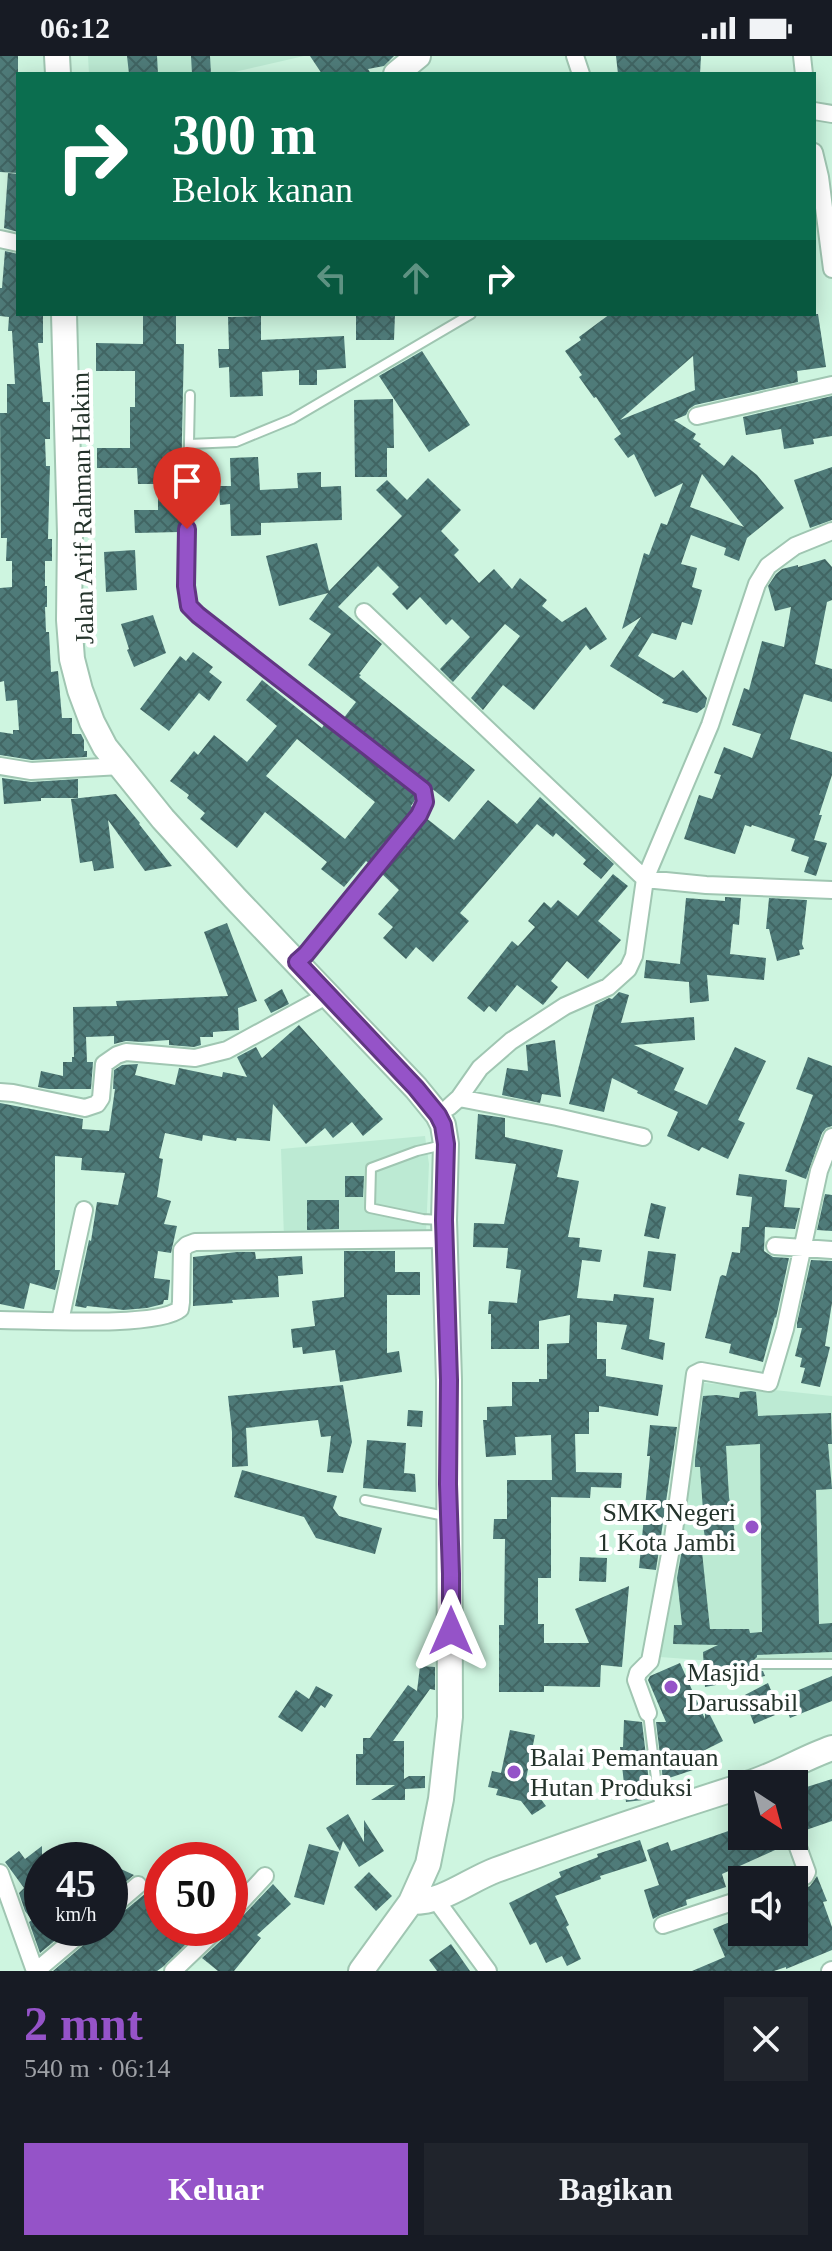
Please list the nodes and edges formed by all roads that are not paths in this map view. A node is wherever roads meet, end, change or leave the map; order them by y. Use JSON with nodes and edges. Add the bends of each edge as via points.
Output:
{"nodes":[{"id":1,"x":418,"y":56,"type":"edge"},
{"id":2,"x":398,"y":72,"type":"edge"},
{"id":3,"x":816,"y":160,"type":"edge"},
{"id":4,"x":832,"y":269,"type":"edge"},
{"id":5,"x":64,"y":316,"type":"edge"},
{"id":6,"x":78,"y":316,"type":"edge"},
{"id":7,"x":468,"y":316,"type":"edge"},
{"id":8,"x":832,"y":385,"type":"edge"},
{"id":9,"x":190,"y":395,"type":"dead end"},
{"id":10,"x":697,"y":416,"type":"dead end"},
{"id":11,"x":189,"y":444,"type":"junction"},
{"id":12,"x":832,"y":531,"type":"edge"},
{"id":13,"x":364,"y":612,"type":"dead end"},
{"id":14,"x":0,"y":766,"type":"edge"},
{"id":15,"x":121,"y":766,"type":"junction"},
{"id":16,"x":645,"y":879,"type":"junction"},
{"id":17,"x":832,"y":890,"type":"edge"},
{"id":18,"x":302,"y":958,"type":"junction"},
{"id":19,"x":328,"y":995,"type":"junction"},
{"id":20,"x":0,"y":1092,"type":"edge"},
{"id":21,"x":454,"y":1103,"type":"junction"},
{"id":22,"x":643,"y":1137,"type":"dead end"},
{"id":23,"x":832,"y":1137,"type":"edge"},
{"id":24,"x":453,"y":1144,"type":"junction"},
{"id":25,"x":84,"y":1210,"type":"dead end"},
{"id":26,"x":449,"y":1226,"type":"junction"},
{"id":27,"x":775,"y":1246,"type":"dead end"},
{"id":28,"x":803,"y":1248,"type":"junction"},
{"id":29,"x":832,"y":1250,"type":"edge"},
{"id":30,"x":0,"y":1320,"type":"edge"},
{"id":31,"x":60,"y":1321,"type":"junction"},
{"id":32,"x":365,"y":1500,"type":"dead end"},
{"id":33,"x":450,"y":1516,"type":"junction"},
{"id":34,"x":759,"y":1664,"type":"dead end"},
{"id":35,"x":832,"y":1664,"type":"edge"},
{"id":36,"x":648,"y":1713,"type":"joint"},
{"id":37,"x":832,"y":1748,"type":"edge"},
{"id":38,"x":782,"y":1770,"type":"edge"},
{"id":39,"x":728,"y":1792,"type":"edge"},
{"id":40,"x":660,"y":1812,"type":"junction"},
{"id":41,"x":0,"y":1873,"type":"edge"},
{"id":42,"x":265,"y":1876,"type":"dead end"},
{"id":43,"x":138,"y":1885,"type":"dead end"},
{"id":44,"x":248,"y":1892,"type":"edge"},
{"id":45,"x":128,"y":1894,"type":"edge"},
{"id":46,"x":424,"y":1902,"type":"junction"},
{"id":47,"x":728,"y":1904,"type":"edge"},
{"id":48,"x":8,"y":1923,"type":"edge"},
{"id":49,"x":663,"y":1925,"type":"dead end"},
{"id":50,"x":65,"y":1946,"type":"edge"},
{"id":51,"x":200,"y":1946,"type":"edge"},
{"id":52,"x":190,"y":1956,"type":"junction"},
{"id":53,"x":35,"y":1971,"type":"edge"},
{"id":54,"x":173,"y":1971,"type":"edge"},
{"id":55,"x":202,"y":1971,"type":"edge"},
{"id":56,"x":361,"y":1971,"type":"edge"},
{"id":57,"x":377,"y":1971,"type":"edge"},
{"id":58,"x":488,"y":1971,"type":"edge"}],
"edges":[{"from":1,"to":2,"type":"main road"},
{"from":3,"to":4,"type":"street"},
{"from":5,"to":15,"type":"main road","name":"Jalan Arif Rahman Hakim","via":[[72,659],[92,722]]},
{"from":6,"to":18,"type":"main road","name":"Jalan Arif Rahman Hakim","via":[[82,618],[86,657],[103,716],[173,811]]},
{"from":7,"to":11,"type":"lane","via":[[292,419],[236,442]]},
{"from":8,"to":10,"type":"street"},
{"from":9,"to":11,"type":"lane"},
{"from":11,"to":18,"type":"lane","via":[[189,606],[423,790],[419,815]]},
{"from":12,"to":16,"type":"street","via":[[795,546],[768,566],[757,584],[710,725]]},
{"from":13,"to":16,"type":"street"},
{"from":14,"to":15,"type":"street","via":[[31,771]]},
{"from":15,"to":18,"type":"main road","name":"Jalan Arif Rahman Hakim","via":[[163,819]]},
{"from":16,"to":17,"type":"street"},
{"from":16,"to":21,"type":"street","via":[[628,969],[608,987],[565,1006],[511,1041],[480,1068]]},
{"from":18,"to":19,"type":"main road","name":"Jalan Arif Rahman Hakim"},
{"from":18,"to":21,"type":"main road","name":"Jalan Arif Rahman Hakim"},
{"from":19,"to":20,"type":"street","via":[[227,1050],[195,1058],[117,1055],[104,1064],[101,1098],[92,1107]]},
{"from":19,"to":24,"type":"main road","name":"Jalan Arif Rahman Hakim","via":[[416,1088]]},
{"from":21,"to":22,"type":"street"},
{"from":21,"to":24,"type":"main road","name":"Jalan Arif Rahman Hakim"},
{"from":23,"to":28,"type":"street"},
{"from":24,"to":26,"type":"main road","name":"Jalan Arif Rahman Hakim"},
{"from":24,"to":26,"type":"lane","via":[[371,1168],[370,1208]]},
{"from":25,"to":31,"type":"street"},
{"from":26,"to":31,"type":"street","via":[[195,1242],[182,1250],[181,1302],[175,1313],[104,1322]]},
{"from":26,"to":33,"type":"main road","name":"Jalan Arif Rahman Hakim"},
{"from":26,"to":46,"type":"main road","name":"Jalan Arif Rahman Hakim","via":[[462,1380],[463,1717],[450,1830],[441,1868]]},
{"from":27,"to":28,"type":"street"},
{"from":28,"to":29,"type":"street"},
{"from":28,"to":36,"type":"street","via":[[769,1383],[695,1374],[650,1661],[636,1680]]},
{"from":30,"to":31,"type":"street"},
{"from":32,"to":33,"type":"lane"},
{"from":33,"to":46,"type":"main road","name":"Jalan Arif Rahman Hakim","via":[[450,1717]]},
{"from":34,"to":35,"type":"lane"},
{"from":36,"to":40,"type":"lane"},
{"from":37,"to":38,"type":"main road"},
{"from":39,"to":40,"type":"main road"},
{"from":40,"to":46,"type":"main road"},
{"from":41,"to":48,"type":"street"},
{"from":42,"to":44,"type":"street"},
{"from":43,"to":45,"type":"street"},
{"from":46,"to":56,"type":"main road"},
{"from":46,"to":57,"type":"main road"},
{"from":46,"to":58,"type":"street"},
{"from":47,"to":49,"type":"street"},
{"from":48,"to":53,"type":"street"},
{"from":50,"to":53,"type":"street"},
{"from":51,"to":52,"type":"street"},
{"from":52,"to":54,"type":"street"},
{"from":52,"to":55,"type":"street"}]}
